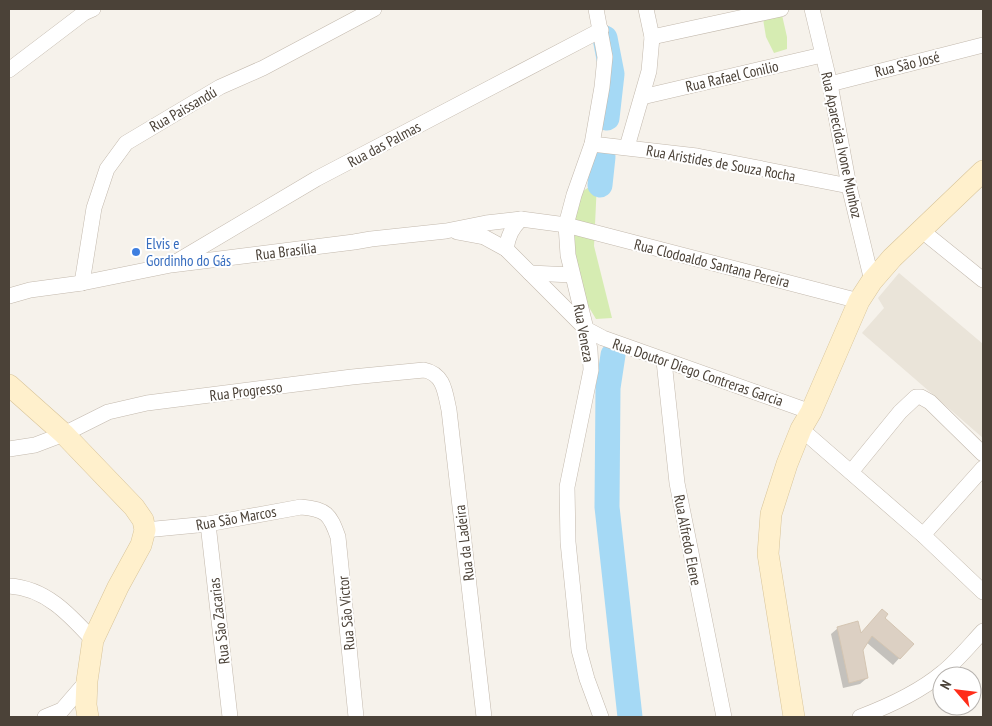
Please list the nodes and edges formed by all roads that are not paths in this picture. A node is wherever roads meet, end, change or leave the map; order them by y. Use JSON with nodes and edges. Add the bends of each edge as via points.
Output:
{"nodes":[{"id":1,"x":93,"y":9,"type":"edge"},
{"id":2,"x":374,"y":9,"type":"edge"},
{"id":3,"x":596,"y":9,"type":"edge"},
{"id":4,"x":646,"y":9,"type":"edge"},
{"id":5,"x":782,"y":9,"type":"edge"},
{"id":6,"x":812,"y":9,"type":"edge"},
{"id":7,"x":601,"y":30,"type":"junction"},
{"id":8,"x":652,"y":36,"type":"junction"},
{"id":9,"x":983,"y":45,"type":"edge"},
{"id":10,"x":822,"y":55,"type":"junction"},
{"id":11,"x":9,"y":70,"type":"edge"},
{"id":12,"x":830,"y":84,"type":"junction"},
{"id":13,"x":642,"y":97,"type":"junction"},
{"id":14,"x":592,"y":144,"type":"junction"},
{"id":15,"x":627,"y":147,"type":"junction"},
{"id":16,"x":983,"y":171,"type":"edge"},
{"id":17,"x":849,"y":186,"type":"junction"},
{"id":18,"x":522,"y":219,"type":"junction"},
{"id":19,"x":566,"y":225,"type":"junction"},
{"id":20,"x":446,"y":230,"type":"junction"},
{"id":21,"x":921,"y":230,"type":"junction"},
{"id":22,"x":506,"y":248,"type":"junction"},
{"id":23,"x":171,"y":265,"type":"junction"},
{"id":24,"x":530,"y":273,"type":"junction"},
{"id":25,"x":572,"y":275,"type":"junction"},
{"id":26,"x":983,"y":280,"type":"edge"},
{"id":27,"x":872,"y":281,"type":"junction"},
{"id":28,"x":82,"y":283,"type":"junction"},
{"id":29,"x":9,"y":296,"type":"edge"},
{"id":30,"x":859,"y":301,"type":"junction"},
{"id":31,"x":586,"y":329,"type":"junction"},
{"id":32,"x":664,"y":361,"type":"junction"},
{"id":33,"x":434,"y":372,"type":"joint"},
{"id":34,"x":9,"y":385,"type":"edge"},
{"id":35,"x":806,"y":421,"type":"junction"},
{"id":36,"x":64,"y":434,"type":"junction"},
{"id":37,"x":9,"y":449,"type":"edge"},
{"id":38,"x":983,"y":454,"type":"edge"},
{"id":39,"x":983,"y":468,"type":"edge"},
{"id":40,"x":851,"y":472,"type":"junction"},
{"id":41,"x":326,"y":512,"type":"joint"},
{"id":42,"x":208,"y":524,"type":"junction"},
{"id":43,"x":146,"y":530,"type":"junction"},
{"id":44,"x":923,"y":535,"type":"junction"},
{"id":45,"x":9,"y":586,"type":"edge"},
{"id":46,"x":983,"y":592,"type":"edge"},
{"id":47,"x":983,"y":631,"type":"edge"},
{"id":48,"x":93,"y":640,"type":"junction"},
{"id":49,"x":87,"y":681,"type":"junction"},
{"id":50,"x":45,"y":717,"type":"edge"},
{"id":51,"x":88,"y":717,"type":"edge"},
{"id":52,"x":230,"y":717,"type":"edge"},
{"id":53,"x":356,"y":717,"type":"edge"},
{"id":54,"x":484,"y":717,"type":"edge"},
{"id":55,"x":601,"y":717,"type":"edge"},
{"id":56,"x":724,"y":717,"type":"edge"},
{"id":57,"x":794,"y":717,"type":"edge"},
{"id":58,"x":860,"y":717,"type":"edge"}],
"edges":[{"from":1,"to":11,"type":"street"},
{"from":2,"to":28,"type":"street","name":"Rua Paissandú","via":[[220,88],[126,143],[107,169],[94,208]]},
{"from":3,"to":7,"type":"street","name":"Rua Veneza"},
{"from":4,"to":8,"type":"street"},
{"from":5,"to":8,"type":"street"},
{"from":6,"to":10,"type":"street","name":"Rua Aparecida Ivone Munhoz"},
{"from":7,"to":14,"type":"street","name":"Rua Veneza","via":[[604,58],[602,87]]},
{"from":7,"to":23,"type":"street","name":"Rua das Palmas","via":[[316,179]]},
{"from":8,"to":13,"type":"street","via":[[649,70]]},
{"from":9,"to":12,"type":"street","name":"Rua São José"},
{"from":10,"to":12,"type":"street","name":"Rua Aparecida Ivone Munhoz"},
{"from":10,"to":13,"type":"street","name":"Rua Rafael Conilio"},
{"from":12,"to":17,"type":"street","name":"Rua Aparecida Ivone Munhoz"},
{"from":13,"to":15,"type":"street"},
{"from":14,"to":15,"type":"street","name":"Rua Aristides de Souza Rocha"},
{"from":14,"to":19,"type":"street","name":"Rua Veneza"},
{"from":15,"to":17,"type":"street","name":"Rua Aristides de Souza Rocha","via":[[697,156]]},
{"from":16,"to":21,"type":"main road"},
{"from":17,"to":27,"type":"street","name":"Rua Aparecida Ivone Munhoz"},
{"from":18,"to":19,"type":"street","name":"Rua Brasília"},
{"from":18,"to":20,"type":"street","name":"Rua Brasília"},
{"from":18,"to":22,"type":"street","via":[[508,236]]},
{"from":19,"to":25,"type":"street","name":"Rua Veneza"},
{"from":19,"to":30,"type":"street","name":"Rua Clodoaldo Santana Pereira"},
{"from":20,"to":22,"type":"street","name":"Rua Brasília","via":[[484,237]]},
{"from":20,"to":23,"type":"street","name":"Rua Brasília"},
{"from":21,"to":26,"type":"street"},
{"from":21,"to":27,"type":"main road"},
{"from":22,"to":24,"type":"street","name":"Rua Brasília"},
{"from":23,"to":28,"type":"street","name":"Rua Brasília"},
{"from":24,"to":25,"type":"street"},
{"from":24,"to":31,"type":"street","name":"Rua Brasília"},
{"from":25,"to":31,"type":"street","name":"Rua Veneza"},
{"from":27,"to":30,"type":"main road"},
{"from":28,"to":29,"type":"street","name":"Rua Brasília"},
{"from":30,"to":35,"type":"main road"},
{"from":31,"to":32,"type":"street","name":"Rua Doutor Diego Contreras Garcia"},
{"from":31,"to":55,"type":"street","name":"Rua Veneza","via":[[590,370],[567,487],[568,542],[579,650]]},
{"from":32,"to":35,"type":"street","name":"Rua Doutor Diego Contreras Garcia"},
{"from":32,"to":56,"type":"street","name":"Rua Alfredo Elene","via":[[677,483]]},
{"from":33,"to":36,"type":"street","name":"Rua Progresso","via":[[424,370],[352,377],[147,403],[108,412]]},
{"from":33,"to":54,"type":"street","name":"Rua da Ladeira","via":[[441,382],[449,410]]},
{"from":34,"to":36,"type":"main road"},
{"from":35,"to":40,"type":"street","name":"Rua Doutor Diego Contreras Garcia"},
{"from":35,"to":57,"type":"main road","via":[[787,464],[771,514],[768,554]]},
{"from":36,"to":37,"type":"street","name":"Rua Progresso","via":[[35,445]]},
{"from":36,"to":43,"type":"main road","via":[[134,507]]},
{"from":38,"to":40,"type":"street","via":[[930,402],[916,397]]},
{"from":39,"to":44,"type":"street"},
{"from":40,"to":44,"type":"street","name":"Rua Doutor Diego Contreras Garcia"},
{"from":41,"to":42,"type":"street","name":"Rua São Marcos","via":[[301,507]]},
{"from":41,"to":53,"type":"street","name":"Rua São Victor","via":[[338,537]]},
{"from":42,"to":43,"type":"street","name":"Rua São Marcos"},
{"from":42,"to":52,"type":"street","name":"Rua São Zacarias"},
{"from":43,"to":48,"type":"main road"},
{"from":44,"to":46,"type":"street","name":"Rua Doutor Diego Contreras Garcia"},
{"from":45,"to":48,"type":"street","via":[[44,595],[67,612]]},
{"from":47,"to":58,"type":"street","via":[[943,673],[886,707]]},
{"from":48,"to":49,"type":"main road"},
{"from":49,"to":50,"type":"street","via":[[62,710]]},
{"from":49,"to":51,"type":"main road"}]}
